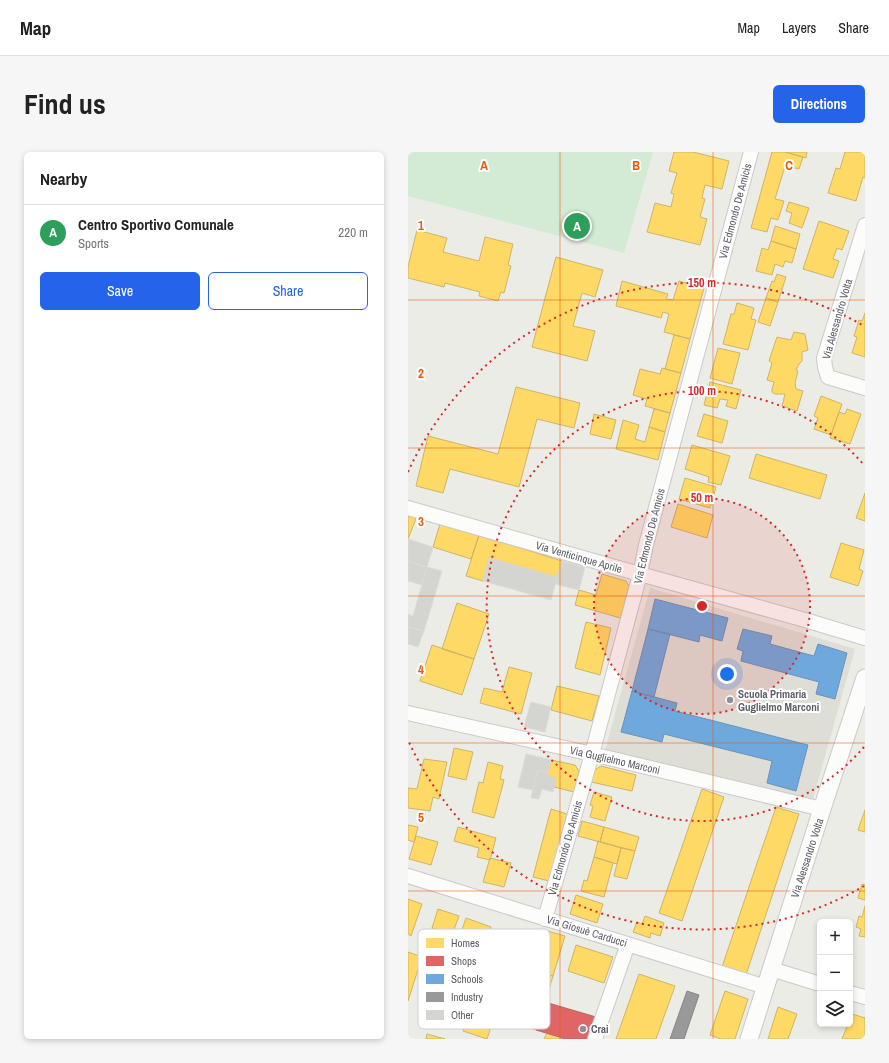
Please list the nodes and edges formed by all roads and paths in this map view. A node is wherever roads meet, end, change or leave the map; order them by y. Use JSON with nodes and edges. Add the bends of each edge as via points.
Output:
{"nodes":[{"id":1,"x":751,"y":152,"type":"edge"},
{"id":2,"x":865,"y":225,"type":"edge"},
{"id":3,"x":865,"y":388,"type":"edge"},
{"id":4,"x":408,"y":508,"type":"edge"},
{"id":5,"x":640,"y":574,"type":"junction"},
{"id":6,"x":865,"y":638,"type":"edge"},
{"id":7,"x":865,"y":678,"type":"edge"},
{"id":8,"x":408,"y":713,"type":"edge"},
{"id":9,"x":592,"y":754,"type":"junction"},
{"id":10,"x":822,"y":808,"type":"junction"},
{"id":11,"x":408,"y":876,"type":"edge"},
{"id":12,"x":545,"y":919,"type":"junction"},
{"id":13,"x":628,"y":944,"type":"junction"},
{"id":14,"x":771,"y":969,"type":"junction"},
{"id":15,"x":817,"y":983,"type":"edge"},
{"id":16,"x":766,"y":987,"type":"junction"},
{"id":17,"x":853,"y":994,"type":"edge"},
{"id":18,"x":865,"y":997,"type":"edge"},
{"id":19,"x":596,"y":1039,"type":"edge"},
{"id":20,"x":749,"y":1039,"type":"edge"}],
"edges":[{"from":1,"to":5,"type":"street","name":"Via Edmondo De Amicis"},
{"from":2,"to":3,"type":"street","name":"Via Alessandro Volta","via":[[824,358],[828,377]]},
{"from":4,"to":5,"type":"street","name":"Via Venticinque Aprile"},
{"from":5,"to":6,"type":"street","name":"Via Venticinque Aprile"},
{"from":5,"to":9,"type":"street","name":"Via Edmondo De Amicis"},
{"from":7,"to":10,"type":"street","name":"Via Alessandro Volta"},
{"from":8,"to":9,"type":"street","name":"Via Guglielmo Marconi"},
{"from":9,"to":10,"type":"street","name":"Via Guglielmo Marconi"},
{"from":9,"to":12,"type":"street","name":"Via Edmondo De Amicis"},
{"from":10,"to":14,"type":"street","name":"Via Alessandro Volta"},
{"from":11,"to":12,"type":"street","name":"Via Giosuè Carducci"},
{"from":12,"to":13,"type":"street","name":"Via Giosuè Carducci"},
{"from":13,"to":16,"type":"street","name":"Via Giosuè Carducci"},
{"from":13,"to":19,"type":"street"},
{"from":14,"to":15,"type":"street"},
{"from":14,"to":16,"type":"street","name":"Via Alessandro Volta"},
{"from":16,"to":20,"type":"street","name":"Via Alessandro Volta"},
{"from":17,"to":18,"type":"street"}]}
